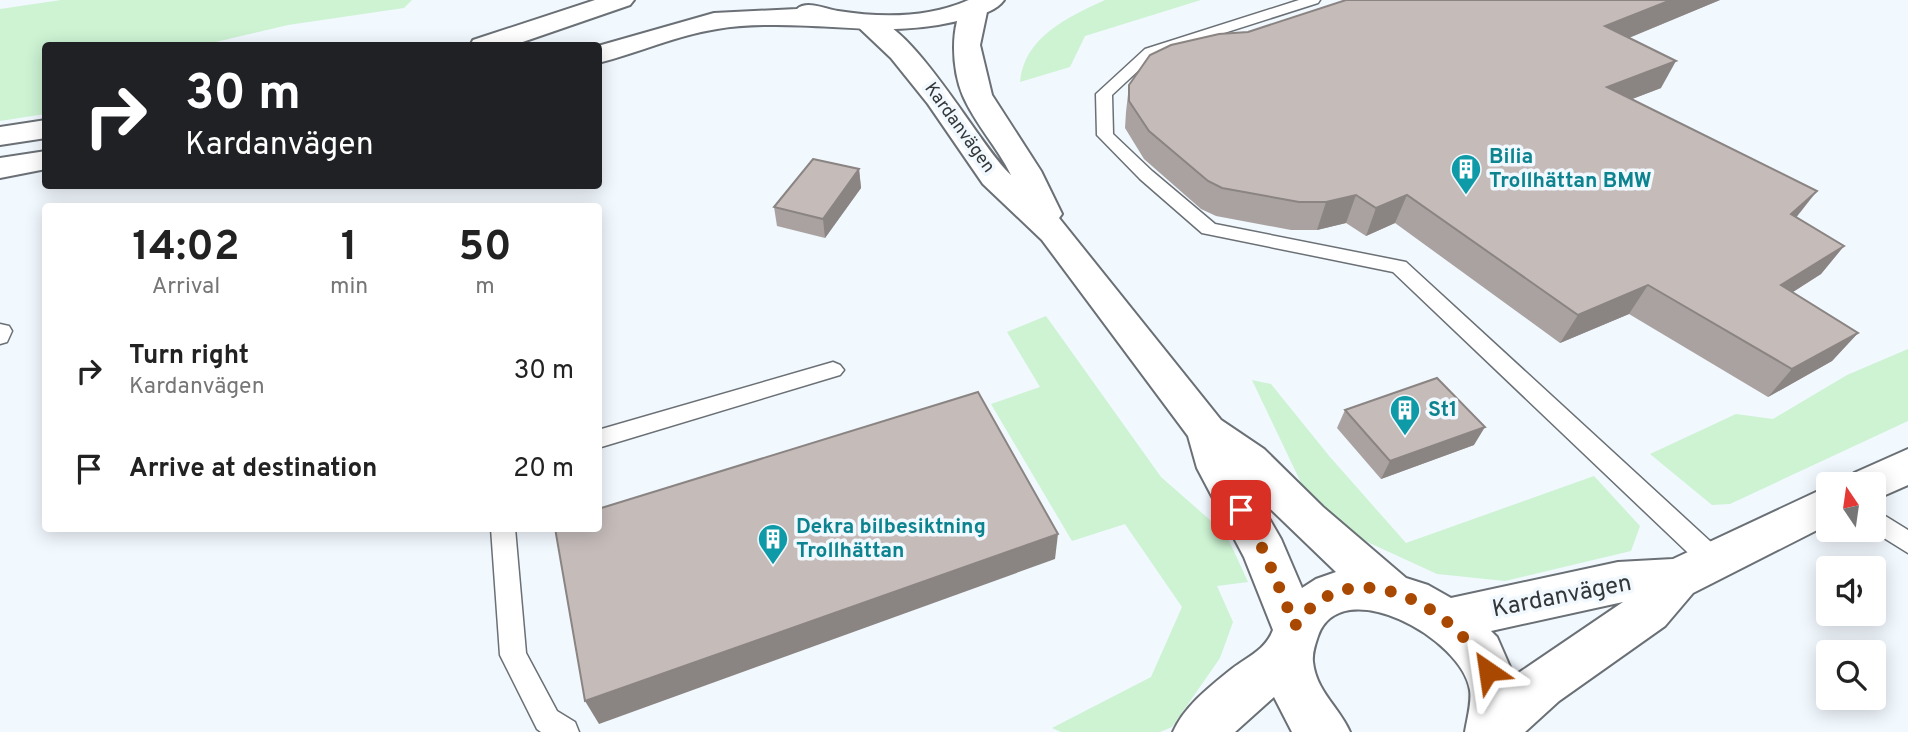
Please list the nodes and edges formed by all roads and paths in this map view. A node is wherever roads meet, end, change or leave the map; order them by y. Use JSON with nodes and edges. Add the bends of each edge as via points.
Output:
{"nodes":[{"id":1,"x":621,"y":0,"type":"edge"},
{"id":2,"x":780,"y":0,"type":"edge"},
{"id":3,"x":1313,"y":0,"type":"edge"},
{"id":4,"x":983,"y":4,"type":"edge"},
{"id":5,"x":833,"y":18,"type":"junction"},
{"id":6,"x":866,"y":22,"type":"junction"},
{"id":7,"x":495,"y":42,"type":"edge"},
{"id":8,"x":602,"y":54,"type":"edge"},
{"id":9,"x":42,"y":130,"type":"edge"},
{"id":10,"x":0,"y":136,"type":"edge"},
{"id":11,"x":42,"y":161,"type":"edge"},
{"id":12,"x":0,"y":168,"type":"edge"},
{"id":13,"x":1054,"y":232,"type":"junction"},
{"id":14,"x":0,"y":331,"type":"edge"},
{"id":15,"x":0,"y":337,"type":"edge"},
{"id":16,"x":833,"y":370,"type":"dead end"},
{"id":17,"x":1207,"y":431,"type":"junction"},
{"id":18,"x":602,"y":438,"type":"edge"},
{"id":19,"x":1908,"y":466,"type":"edge"},
{"id":20,"x":1886,"y":477,"type":"edge"},
{"id":21,"x":1816,"y":511,"type":"edge"},
{"id":22,"x":1886,"y":527,"type":"edge"},
{"id":23,"x":503,"y":532,"type":"edge"},
{"id":24,"x":1908,"y":543,"type":"edge"},
{"id":25,"x":1695,"y":570,"type":"junction"},
{"id":26,"x":1389,"y":592,"type":"junction"},
{"id":27,"x":1448,"y":620,"type":"junction"},
{"id":28,"x":1292,"y":642,"type":"junction"},
{"id":29,"x":1492,"y":730,"type":"edge"},
{"id":30,"x":565,"y":732,"type":"edge"},
{"id":31,"x":1199,"y":732,"type":"edge"},
{"id":32,"x":1324,"y":732,"type":"edge"}],
"edges":[{"from":1,"to":7,"type":"main road"},
{"from":2,"to":5,"type":"main road"},
{"from":3,"to":25,"type":"lane","via":[[1150,52],[1104,93],[1105,135],[1209,229],[1399,267]]},
{"from":4,"to":6,"type":"main road","via":[[923,20]]},
{"from":4,"to":13,"type":"main road","name":"Kardanvägen","via":[[966,45],[977,95],[1025,171]]},
{"from":5,"to":6,"type":"main road"},
{"from":5,"to":8,"type":"main road","via":[[714,21]]},
{"from":6,"to":13,"type":"main road","name":"Kardanvägen","via":[[901,51],[994,177]]},
{"from":9,"to":10,"type":"main road"},
{"from":11,"to":12,"type":"main road"},
{"from":13,"to":17,"type":"main road","name":"Kardanvägen"},
{"from":14,"to":15,"type":"lane"},
{"from":16,"to":18,"type":"lane"},
{"from":17,"to":26,"type":"main road","name":"Kardanvägen","via":[[1249,461]]},
{"from":17,"to":28,"type":"main road","name":"Kardanvägen","via":[[1218,468],[1265,553]]},
{"from":19,"to":20,"type":"main road"},
{"from":21,"to":25,"type":"main road","name":"Kardanvägen"},
{"from":22,"to":24,"type":"lane"},
{"from":23,"to":30,"type":"lane","via":[[513,655],[547,720]]},
{"from":25,"to":27,"type":"main road","name":"Kardanvägen","via":[[1618,582]]},
{"from":25,"to":29,"type":"main road","name":"Kardanvägen","via":[[1648,611],[1541,685]]},
{"from":26,"to":27,"type":"main road","via":[[1419,601]]},
{"from":26,"to":28,"type":"main road","via":[[1369,588],[1332,593],[1317,601]]},
{"from":27,"to":29,"type":"main road","via":[[1478,652],[1488,671],[1495,690]]},
{"from":28,"to":31,"type":"main road"},
{"from":28,"to":32,"type":"main road","name":"Kardanvägen","via":[[1297,693]]}]}
